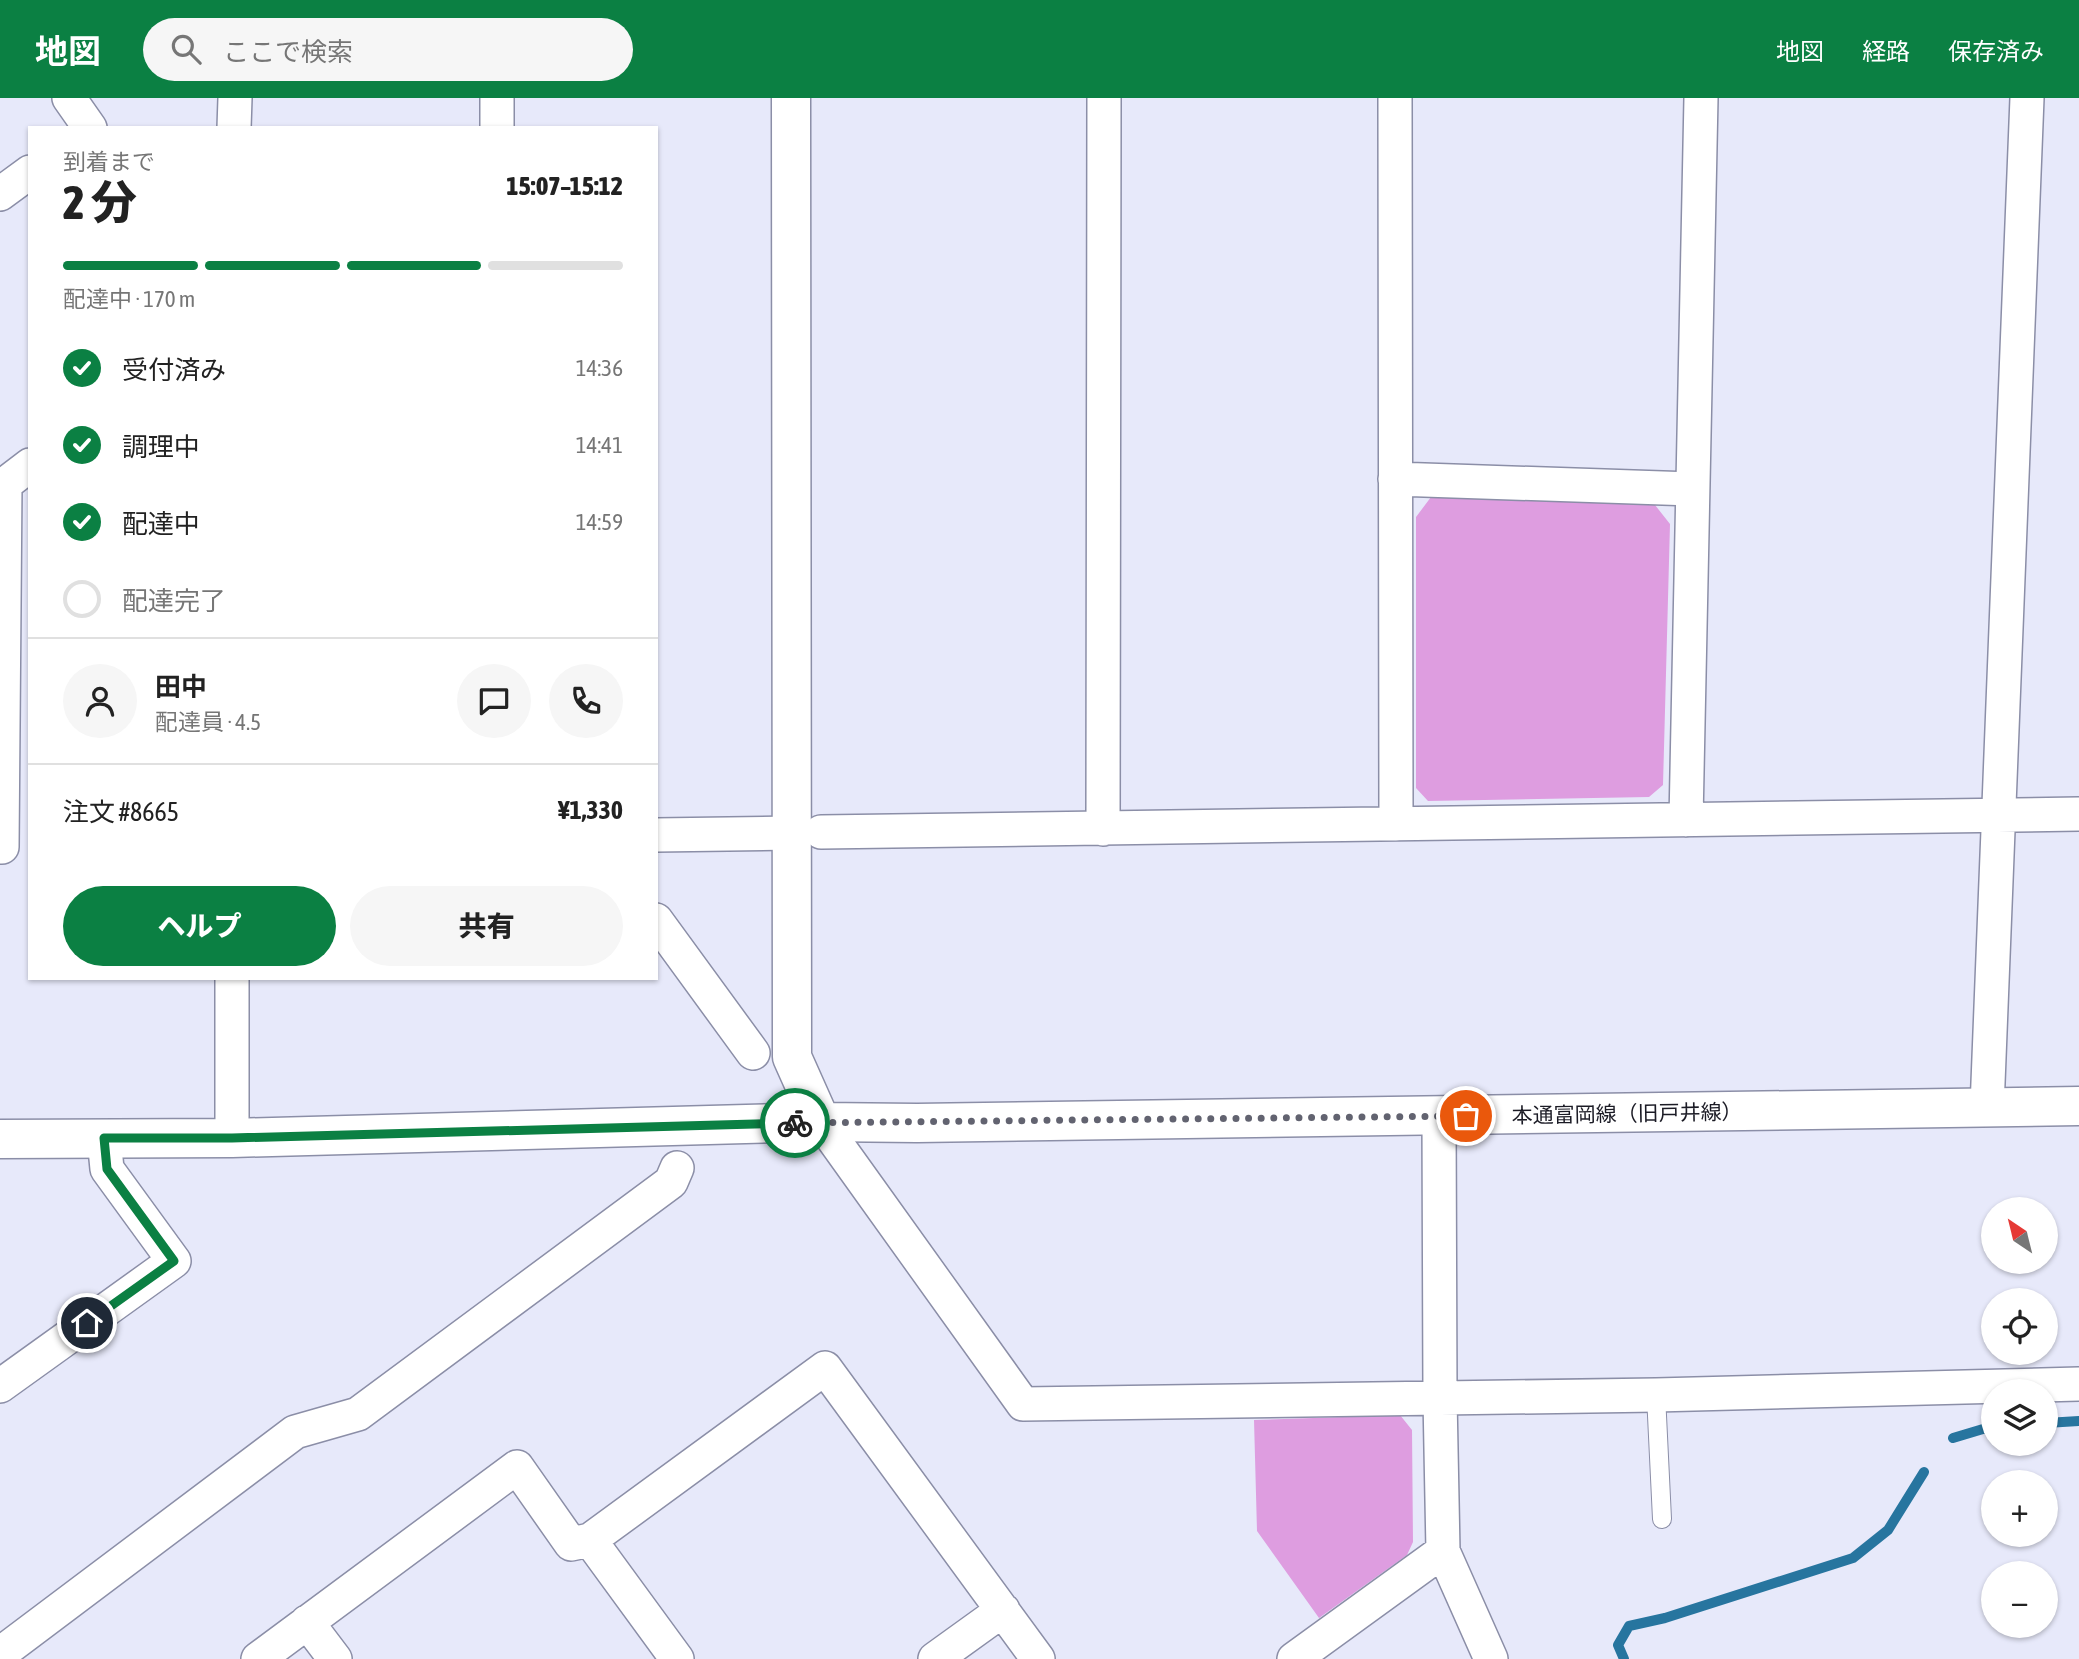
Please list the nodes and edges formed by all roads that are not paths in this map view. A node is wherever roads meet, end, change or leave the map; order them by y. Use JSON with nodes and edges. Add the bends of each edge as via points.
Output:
{"nodes":[{"id":1,"x":69,"y":98,"type":"edge"},
{"id":2,"x":234,"y":98,"type":"edge"},
{"id":3,"x":497,"y":98,"type":"edge"},
{"id":4,"x":791,"y":98,"type":"edge"},
{"id":5,"x":1104,"y":98,"type":"edge"},
{"id":6,"x":1395,"y":98,"type":"edge"},
{"id":7,"x":1701,"y":98,"type":"edge"},
{"id":8,"x":2027,"y":98,"type":"edge"},
{"id":9,"x":88,"y":126,"type":"edge"},
{"id":10,"x":234,"y":126,"type":"edge"},
{"id":11,"x":497,"y":126,"type":"edge"},
{"id":12,"x":28,"y":173,"type":"edge"},
{"id":13,"x":0,"y":194,"type":"edge"},
{"id":14,"x":11,"y":479,"type":"edge"},
{"id":15,"x":1395,"y":479,"type":"junction"},
{"id":16,"x":1692,"y":489,"type":"junction"},
{"id":17,"x":2079,"y":814,"type":"edge"},
{"id":18,"x":1997,"y":816,"type":"junction"},
{"id":19,"x":1686,"y":820,"type":"junction"},
{"id":20,"x":1396,"y":824,"type":"junction"},
{"id":21,"x":1103,"y":829,"type":"junction"},
{"id":22,"x":807,"y":832,"type":"junction"},
{"id":23,"x":658,"y":835,"type":"edge"},
{"id":24,"x":10,"y":847,"type":"edge"},
{"id":25,"x":658,"y":923,"type":"edge"},
{"id":26,"x":232,"y":980,"type":"edge"},
{"id":27,"x":753,"y":1053,"type":"dead end"},
{"id":28,"x":2079,"y":1106,"type":"edge"},
{"id":29,"x":1987,"y":1108,"type":"junction"},
{"id":30,"x":1439,"y":1116,"type":"junction"},
{"id":31,"x":821,"y":1122,"type":"junction"},
{"id":32,"x":104,"y":1138,"type":"junction"},
{"id":33,"x":232,"y":1138,"type":"junction"},
{"id":34,"x":0,"y":1139,"type":"edge"},
{"id":35,"x":677,"y":1168,"type":"dead end"},
{"id":36,"x":2079,"y":1384,"type":"edge"},
{"id":37,"x":0,"y":1386,"type":"edge"},
{"id":38,"x":1656,"y":1395,"type":"junction"},
{"id":39,"x":1440,"y":1398,"type":"junction"},
{"id":40,"x":1662,"y":1519,"type":"dead end"},
{"id":41,"x":590,"y":1540,"type":"junction"},
{"id":42,"x":1443,"y":1551,"type":"junction"},
{"id":43,"x":1003,"y":1610,"type":"junction"},
{"id":44,"x":307,"y":1622,"type":"junction"},
{"id":45,"x":0,"y":1654,"type":"edge"},
{"id":46,"x":258,"y":1659,"type":"edge"},
{"id":47,"x":335,"y":1659,"type":"edge"},
{"id":48,"x":677,"y":1659,"type":"edge"},
{"id":49,"x":934,"y":1659,"type":"edge"},
{"id":50,"x":1038,"y":1659,"type":"edge"},
{"id":51,"x":1294,"y":1659,"type":"edge"},
{"id":52,"x":1491,"y":1659,"type":"edge"}],
"edges":[{"from":1,"to":9,"type":"street"},
{"from":2,"to":10,"type":"street"},
{"from":3,"to":11,"type":"street"},
{"from":4,"to":22,"type":"street"},
{"from":5,"to":21,"type":"street"},
{"from":6,"to":15,"type":"street"},
{"from":7,"to":16,"type":"street"},
{"from":8,"to":18,"type":"street"},
{"from":12,"to":13,"type":"street"},
{"from":14,"to":24,"type":"street"},
{"from":15,"to":16,"type":"street"},
{"from":15,"to":20,"type":"street"},
{"from":16,"to":19,"type":"street"},
{"from":17,"to":18,"type":"street"},
{"from":18,"to":19,"type":"street"},
{"from":18,"to":29,"type":"street"},
{"from":19,"to":20,"type":"street"},
{"from":20,"to":21,"type":"street"},
{"from":21,"to":22,"type":"street"},
{"from":22,"to":23,"type":"street"},
{"from":22,"to":31,"type":"street","via":[[792,1057]]},
{"from":25,"to":27,"type":"street"},
{"from":26,"to":33,"type":"street"},
{"from":28,"to":29,"type":"street","name":"本通富岡線（旧戸井線）"},
{"from":29,"to":30,"type":"street","name":"本通富岡線（旧戸井線）"},
{"from":30,"to":31,"type":"street","name":"本通富岡線（旧戸井線）"},
{"from":30,"to":39,"type":"street"},
{"from":31,"to":33,"type":"street","name":"本通富岡線（旧戸井線）"},
{"from":31,"to":39,"type":"street","via":[[1023,1404]]},
{"from":32,"to":33,"type":"street","name":"本通富岡線（旧戸井線）"},
{"from":32,"to":34,"type":"street","name":"本通富岡線（旧戸井線）"},
{"from":32,"to":37,"type":"street","via":[[107,1169],[174,1261]]},
{"from":35,"to":45,"type":"street","via":[[671,1182],[358,1414],[295,1433]]},
{"from":36,"to":38,"type":"street"},
{"from":38,"to":39,"type":"street"},
{"from":38,"to":40,"type":"lane"},
{"from":39,"to":42,"type":"street"},
{"from":41,"to":43,"type":"street","via":[[825,1368]]},
{"from":41,"to":44,"type":"street","via":[[571,1544],[517,1467]]},
{"from":41,"to":48,"type":"street"},
{"from":42,"to":51,"type":"street"},
{"from":42,"to":52,"type":"street"},
{"from":43,"to":49,"type":"street"},
{"from":43,"to":50,"type":"street"},
{"from":44,"to":46,"type":"street"},
{"from":44,"to":47,"type":"street"}]}
